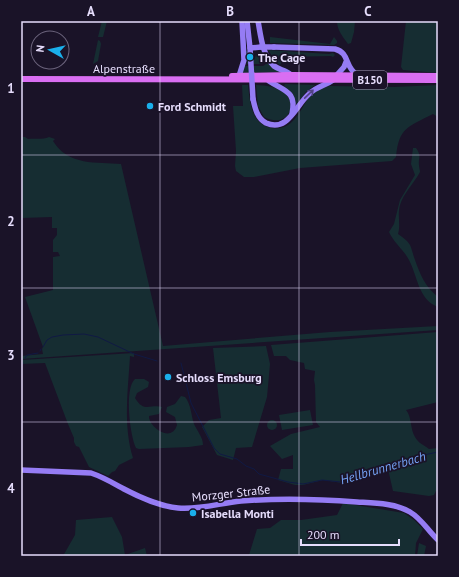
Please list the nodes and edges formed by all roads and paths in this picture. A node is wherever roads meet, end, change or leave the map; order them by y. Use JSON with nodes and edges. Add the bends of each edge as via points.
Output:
{"nodes":[{"id":1,"x":242,"y":21,"type":"edge"},
{"id":2,"x":247,"y":21,"type":"edge"},
{"id":3,"x":258,"y":21,"type":"edge"},
{"id":4,"x":250,"y":48,"type":"junction"},
{"id":5,"x":346,"y":62,"type":"junction"},
{"id":6,"x":291,"y":75,"type":"junction"},
{"id":7,"x":357,"y":75,"type":"junction"},
{"id":8,"x":239,"y":76,"type":"junction"},
{"id":9,"x":438,"y":76,"type":"edge"},
{"id":10,"x":334,"y":78,"type":"junction"},
{"id":11,"x":21,"y":79,"type":"edge"},
{"id":12,"x":228,"y":79,"type":"junction"},
{"id":13,"x":438,"y":80,"type":"edge"},
{"id":14,"x":269,"y":81,"type":"junction"},
{"id":15,"x":292,"y":116,"type":"junction"},
{"id":16,"x":21,"y":470,"type":"edge"},
{"id":17,"x":438,"y":540,"type":"edge"}],
"edges":[{"from":1,"to":8,"type":"street","via":[[244,60]]},
{"from":2,"to":4,"type":"street"},
{"from":3,"to":6,"type":"street","via":[[267,57],[278,68]]},
{"from":4,"to":5,"type":"street","bridge":true,"via":[[335,49],[344,53]]},
{"from":4,"to":15,"type":"street","bridge":true,"via":[[253,99],[258,115],[268,124],[275,125],[287,121]]},
{"from":5,"to":7,"type":"street","via":[[350,70]]},
{"from":5,"to":10,"type":"street"},
{"from":6,"to":8,"type":"main road","name":"Alpenstraße","number":"B150"},
{"from":6,"to":10,"type":"main road","name":"Alpenstraße","number":"B150"},
{"from":7,"to":9,"type":"main road","name":"Alpenstraße","number":"B150"},
{"from":7,"to":10,"type":"main road","name":"Alpenstraße","number":"B150"},
{"from":8,"to":12,"type":"main road","name":"Alpenstraße","number":"B150","via":[[230,76]]},
{"from":10,"to":13,"type":"main road","name":"Alpenstraße","number":"B150"},
{"from":10,"to":14,"type":"main road","name":"Alpenstraße","number":"B150"},
{"from":15,"to":10,"type":"street","one_way":true,"via":[[306,96],[317,87],[329,84]]},
{"from":11,"to":12,"type":"main road","name":"Alpenstraße","number":"B150"},
{"from":12,"to":14,"type":"main road","name":"Alpenstraße","number":"B150"},
{"from":14,"to":15,"type":"street","via":[[291,96],[294,106]]},
{"from":16,"to":17,"type":"street","name":"Morzger Straße","via":[[91,473],[143,499],[178,508],[196,508],[238,501],[294,499],[395,506],[418,518]]}]}
